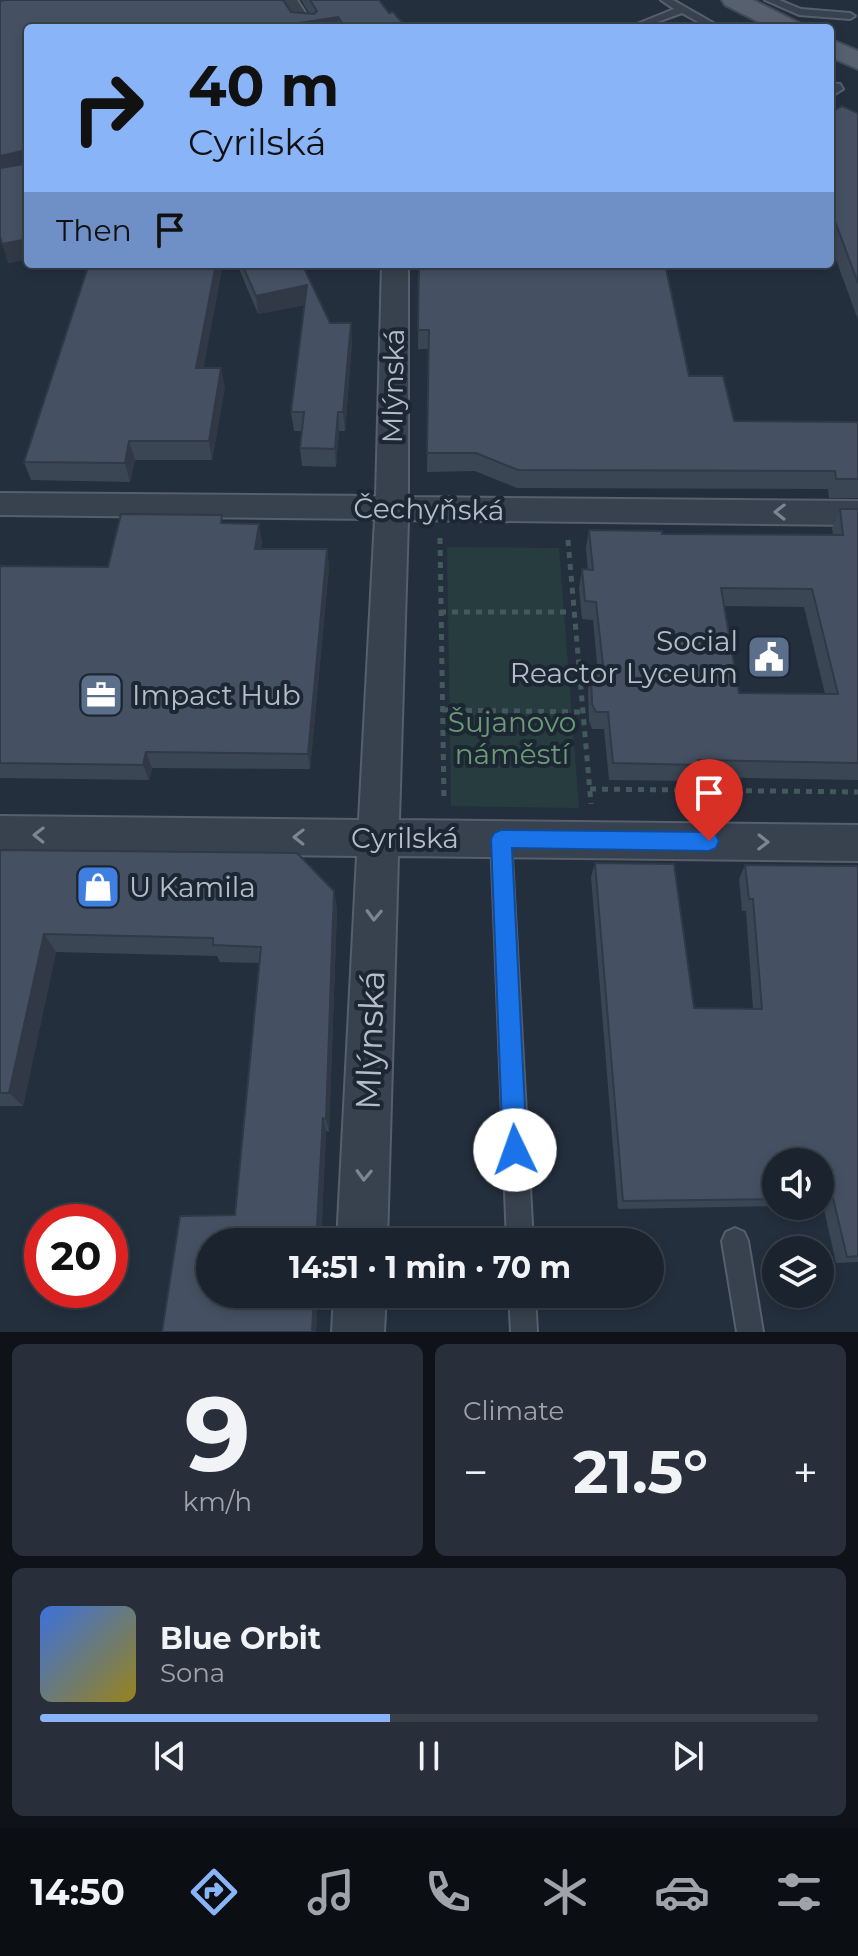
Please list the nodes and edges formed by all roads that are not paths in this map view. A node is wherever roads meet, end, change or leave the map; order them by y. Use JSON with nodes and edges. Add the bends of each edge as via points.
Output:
{"nodes":[{"id":1,"x":287,"y":0,"type":"edge"},
{"id":2,"x":666,"y":0,"type":"edge"},
{"id":3,"x":734,"y":0,"type":"edge"},
{"id":4,"x":770,"y":0,"type":"edge"},
{"id":5,"x":816,"y":0,"type":"edge"},
{"id":6,"x":682,"y":9,"type":"junction"},
{"id":7,"x":302,"y":24,"type":"edge"},
{"id":8,"x":643,"y":24,"type":"edge"},
{"id":9,"x":710,"y":24,"type":"edge"},
{"id":10,"x":782,"y":24,"type":"edge"},
{"id":11,"x":834,"y":49,"type":"edge"},
{"id":12,"x":858,"y":61,"type":"edge"},
{"id":13,"x":395,"y":268,"type":"edge"},
{"id":14,"x":0,"y":504,"type":"edge"},
{"id":15,"x":392,"y":509,"type":"junction"},
{"id":16,"x":858,"y":513,"type":"edge"},
{"id":17,"x":0,"y":834,"type":"edge"},
{"id":18,"x":377,"y":837,"type":"junction"},
{"id":19,"x":501,"y":839,"type":"junction"},
{"id":20,"x":858,"y":843,"type":"edge"},
{"id":21,"x":363,"y":1228,"type":"edge"},
{"id":22,"x":519,"y":1228,"type":"edge"},
{"id":23,"x":735,"y":1241,"type":"dead end"},
{"id":24,"x":359,"y":1308,"type":"edge"},
{"id":25,"x":523,"y":1308,"type":"edge"},
{"id":26,"x":358,"y":1332,"type":"edge"},
{"id":27,"x":524,"y":1332,"type":"edge"},
{"id":28,"x":750,"y":1332,"type":"edge"}],
"edges":[{"from":1,"to":7,"type":"street"},
{"from":2,"to":6,"type":"lane"},
{"from":3,"to":10,"type":"main road"},
{"from":4,"to":5,"type":"lane","via":[[799,12],[850,16]]},
{"from":6,"to":8,"type":"lane"},
{"from":6,"to":9,"type":"lane"},
{"from":11,"to":12,"type":"main road"},
{"from":13,"to":15,"type":"street","name":"Mlýnská"},
{"from":14,"to":15,"type":"street","name":"Čechyňská"},
{"from":16,"to":15,"type":"street","name":"Čechyňská","one_way":true},
{"from":15,"to":18,"type":"street"},
{"from":18,"to":17,"type":"street","name":"Cyrilská","one_way":true},
{"from":18,"to":19,"type":"street","name":"Cyrilská"},
{"from":18,"to":21,"type":"street","name":"Mlýnská","one_way":true},
{"from":19,"to":20,"type":"street","name":"Cyrilská","one_way":true},
{"from":19,"to":22,"type":"lane"},
{"from":23,"to":28,"type":"lane"},
{"from":24,"to":26,"type":"street"},
{"from":25,"to":27,"type":"lane"}]}
